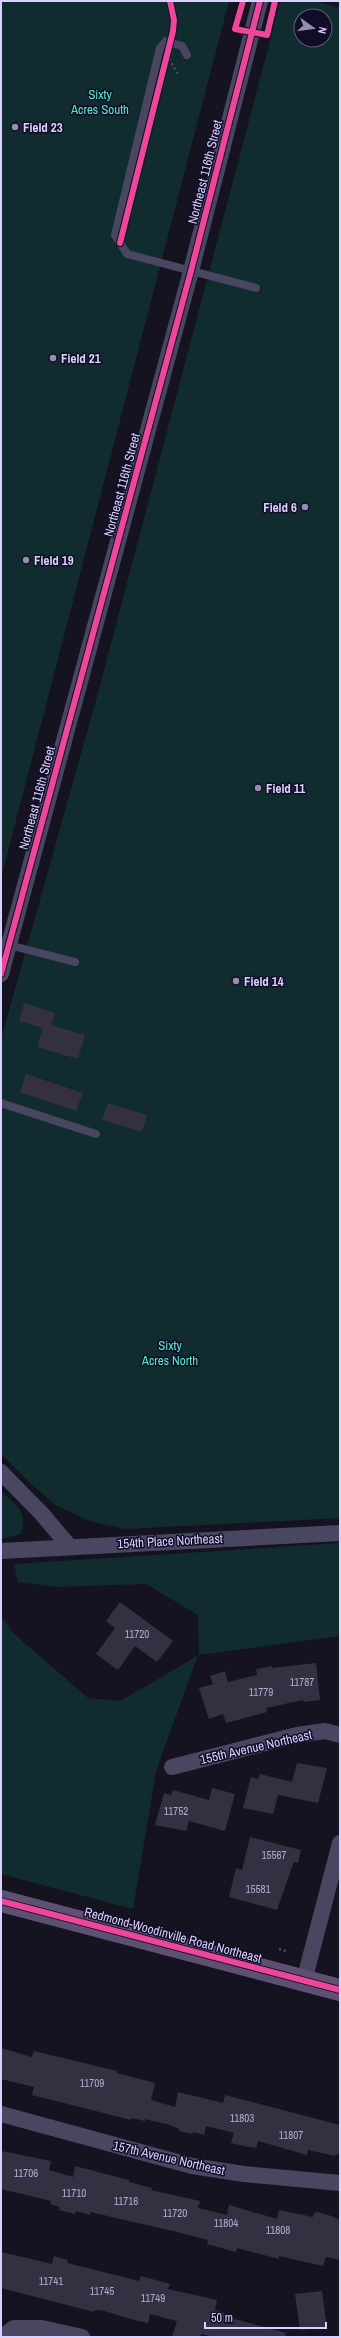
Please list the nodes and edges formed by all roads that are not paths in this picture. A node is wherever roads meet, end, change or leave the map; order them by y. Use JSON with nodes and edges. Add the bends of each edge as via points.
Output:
{"nodes":[{"id":1,"x":260,"y":1,"type":"edge"},
{"id":2,"x":187,"y":55,"type":"dead end"},
{"id":3,"x":191,"y":271,"type":"junction"},
{"id":4,"x":256,"y":288,"type":"dead end"},
{"id":5,"x":5,"y":944,"type":"edge"},
{"id":6,"x":75,"y":962,"type":"dead end"},
{"id":7,"x":1,"y":974,"type":"edge"},
{"id":8,"x":1,"y":1103,"type":"edge"},
{"id":9,"x":96,"y":1134,"type":"dead end"},
{"id":10,"x":1,"y":1472,"type":"edge"},
{"id":11,"x":340,"y":1533,"type":"edge"},
{"id":12,"x":69,"y":1546,"type":"junction"},
{"id":13,"x":1,"y":1551,"type":"edge"},
{"id":14,"x":340,"y":1734,"type":"edge"},
{"id":15,"x":172,"y":1767,"type":"dead end"},
{"id":16,"x":340,"y":1843,"type":"edge"},
{"id":17,"x":1,"y":1901,"type":"edge"},
{"id":18,"x":304,"y":1981,"type":"junction"},
{"id":19,"x":340,"y":1990,"type":"edge"},
{"id":20,"x":1,"y":2114,"type":"edge"},
{"id":21,"x":340,"y":2183,"type":"edge"},
{"id":22,"x":2,"y":2337,"type":"edge"},
{"id":23,"x":82,"y":2337,"type":"edge"}],
"edges":[{"from":1,"to":3,"type":"street","name":"Northeast 116th Street"},
{"from":2,"to":3,"type":"lane","via":[[182,46],[170,42],[166,41],[160,48],[115,235],[127,254]]},
{"from":3,"to":4,"type":"lane"},
{"from":3,"to":5,"type":"street","name":"Northeast 116th Street"},
{"from":5,"to":6,"type":"lane"},
{"from":5,"to":7,"type":"street","name":"Northeast 116th Street"},
{"from":8,"to":9,"type":"lane"},
{"from":10,"to":12,"type":"street"},
{"from":11,"to":12,"type":"street","name":"154th Place Northeast"},
{"from":12,"to":13,"type":"street","name":"154th Place Northeast"},
{"from":14,"to":15,"type":"street","name":"155th Avenue Northeast","via":[[325,1731],[297,1735]]},
{"from":16,"to":18,"type":"street"},
{"from":17,"to":18,"type":"main road","name":"Redmond-Woodinville Road Northeast"},
{"from":18,"to":19,"type":"main road","name":"Redmond-Woodinville Road Northeast"},
{"from":20,"to":21,"type":"street","name":"157th Avenue Northeast","via":[[192,2166],[244,2174]]},
{"from":22,"to":23,"type":"street","via":[[14,2328],[42,2328]]}]}
